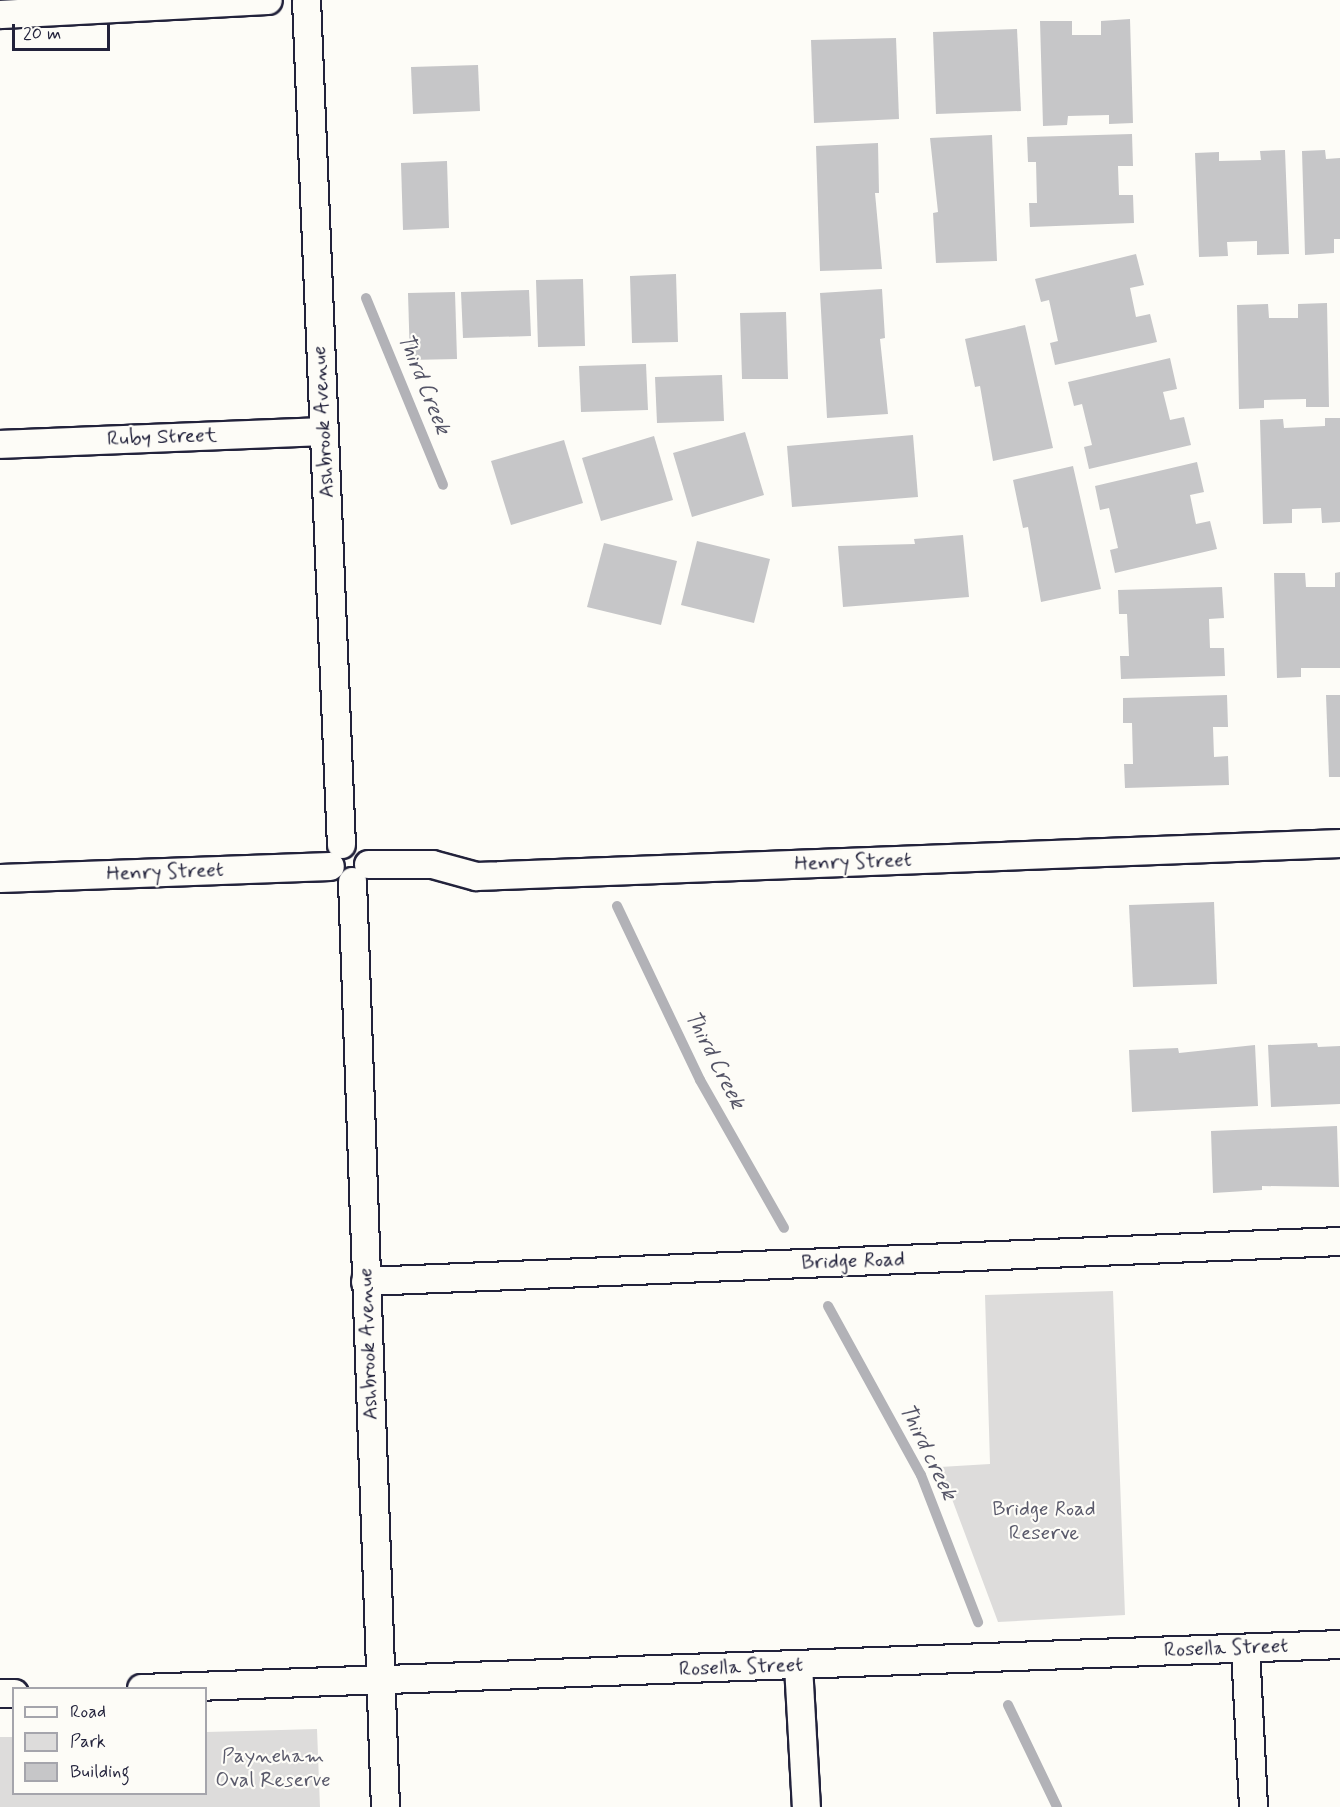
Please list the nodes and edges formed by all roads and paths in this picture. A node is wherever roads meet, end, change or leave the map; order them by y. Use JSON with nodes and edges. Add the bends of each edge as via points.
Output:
{"nodes":[{"id":1,"x":267,"y":0,"type":"edge"},
{"id":2,"x":306,"y":0,"type":"edge"},
{"id":3,"x":0,"y":14,"type":"edge"},
{"id":4,"x":323,"y":431,"type":"junction"},
{"id":5,"x":0,"y":444,"type":"edge"},
{"id":6,"x":1340,"y":843,"type":"edge"},
{"id":7,"x":335,"y":855,"type":"junction"},
{"id":8,"x":360,"y":872,"type":"junction"},
{"id":9,"x":0,"y":878,"type":"edge"},
{"id":10,"x":1340,"y":1241,"type":"edge"},
{"id":11,"x":365,"y":1281,"type":"junction"},
{"id":12,"x":1340,"y":1644,"type":"edge"},
{"id":13,"x":1245,"y":1648,"type":"junction"},
{"id":14,"x":798,"y":1665,"type":"junction"},
{"id":15,"x":380,"y":1680,"type":"junction"},
{"id":16,"x":194,"y":1687,"type":"edge"},
{"id":17,"x":385,"y":1807,"type":"edge"},
{"id":18,"x":806,"y":1807,"type":"edge"},
{"id":19,"x":1253,"y":1807,"type":"edge"}],
"edges":[{"from":1,"to":3,"type":"street"},
{"from":2,"to":4,"type":"street","name":"Ashbrook Avenue"},
{"from":4,"to":5,"type":"street","name":"Ruby Street"},
{"from":4,"to":7,"type":"street","name":"Ashbrook Avenue"},
{"from":6,"to":8,"type":"street","name":"Henry Street","via":[[476,876],[432,864]]},
{"from":7,"to":8,"type":"street","via":[[339,878]]},
{"from":7,"to":8,"type":"street","via":[[359,845]]},
{"from":7,"to":9,"type":"street","name":"Henry Street"},
{"from":8,"to":11,"type":"street","name":"Ashbrook Avenue"},
{"from":10,"to":11,"type":"street","name":"Bridge Road"},
{"from":11,"to":15,"type":"street","name":"Ashbrook Avenue"},
{"from":12,"to":13,"type":"street","name":"Rosella Street"},
{"from":13,"to":14,"type":"street","name":"Rosella Street"},
{"from":13,"to":19,"type":"street"},
{"from":14,"to":15,"type":"street","name":"Rosella Street"},
{"from":14,"to":18,"type":"street"},
{"from":15,"to":16,"type":"street","name":"Rosella Street"},
{"from":15,"to":17,"type":"street","name":"Ashbrook Avenue"}]}
